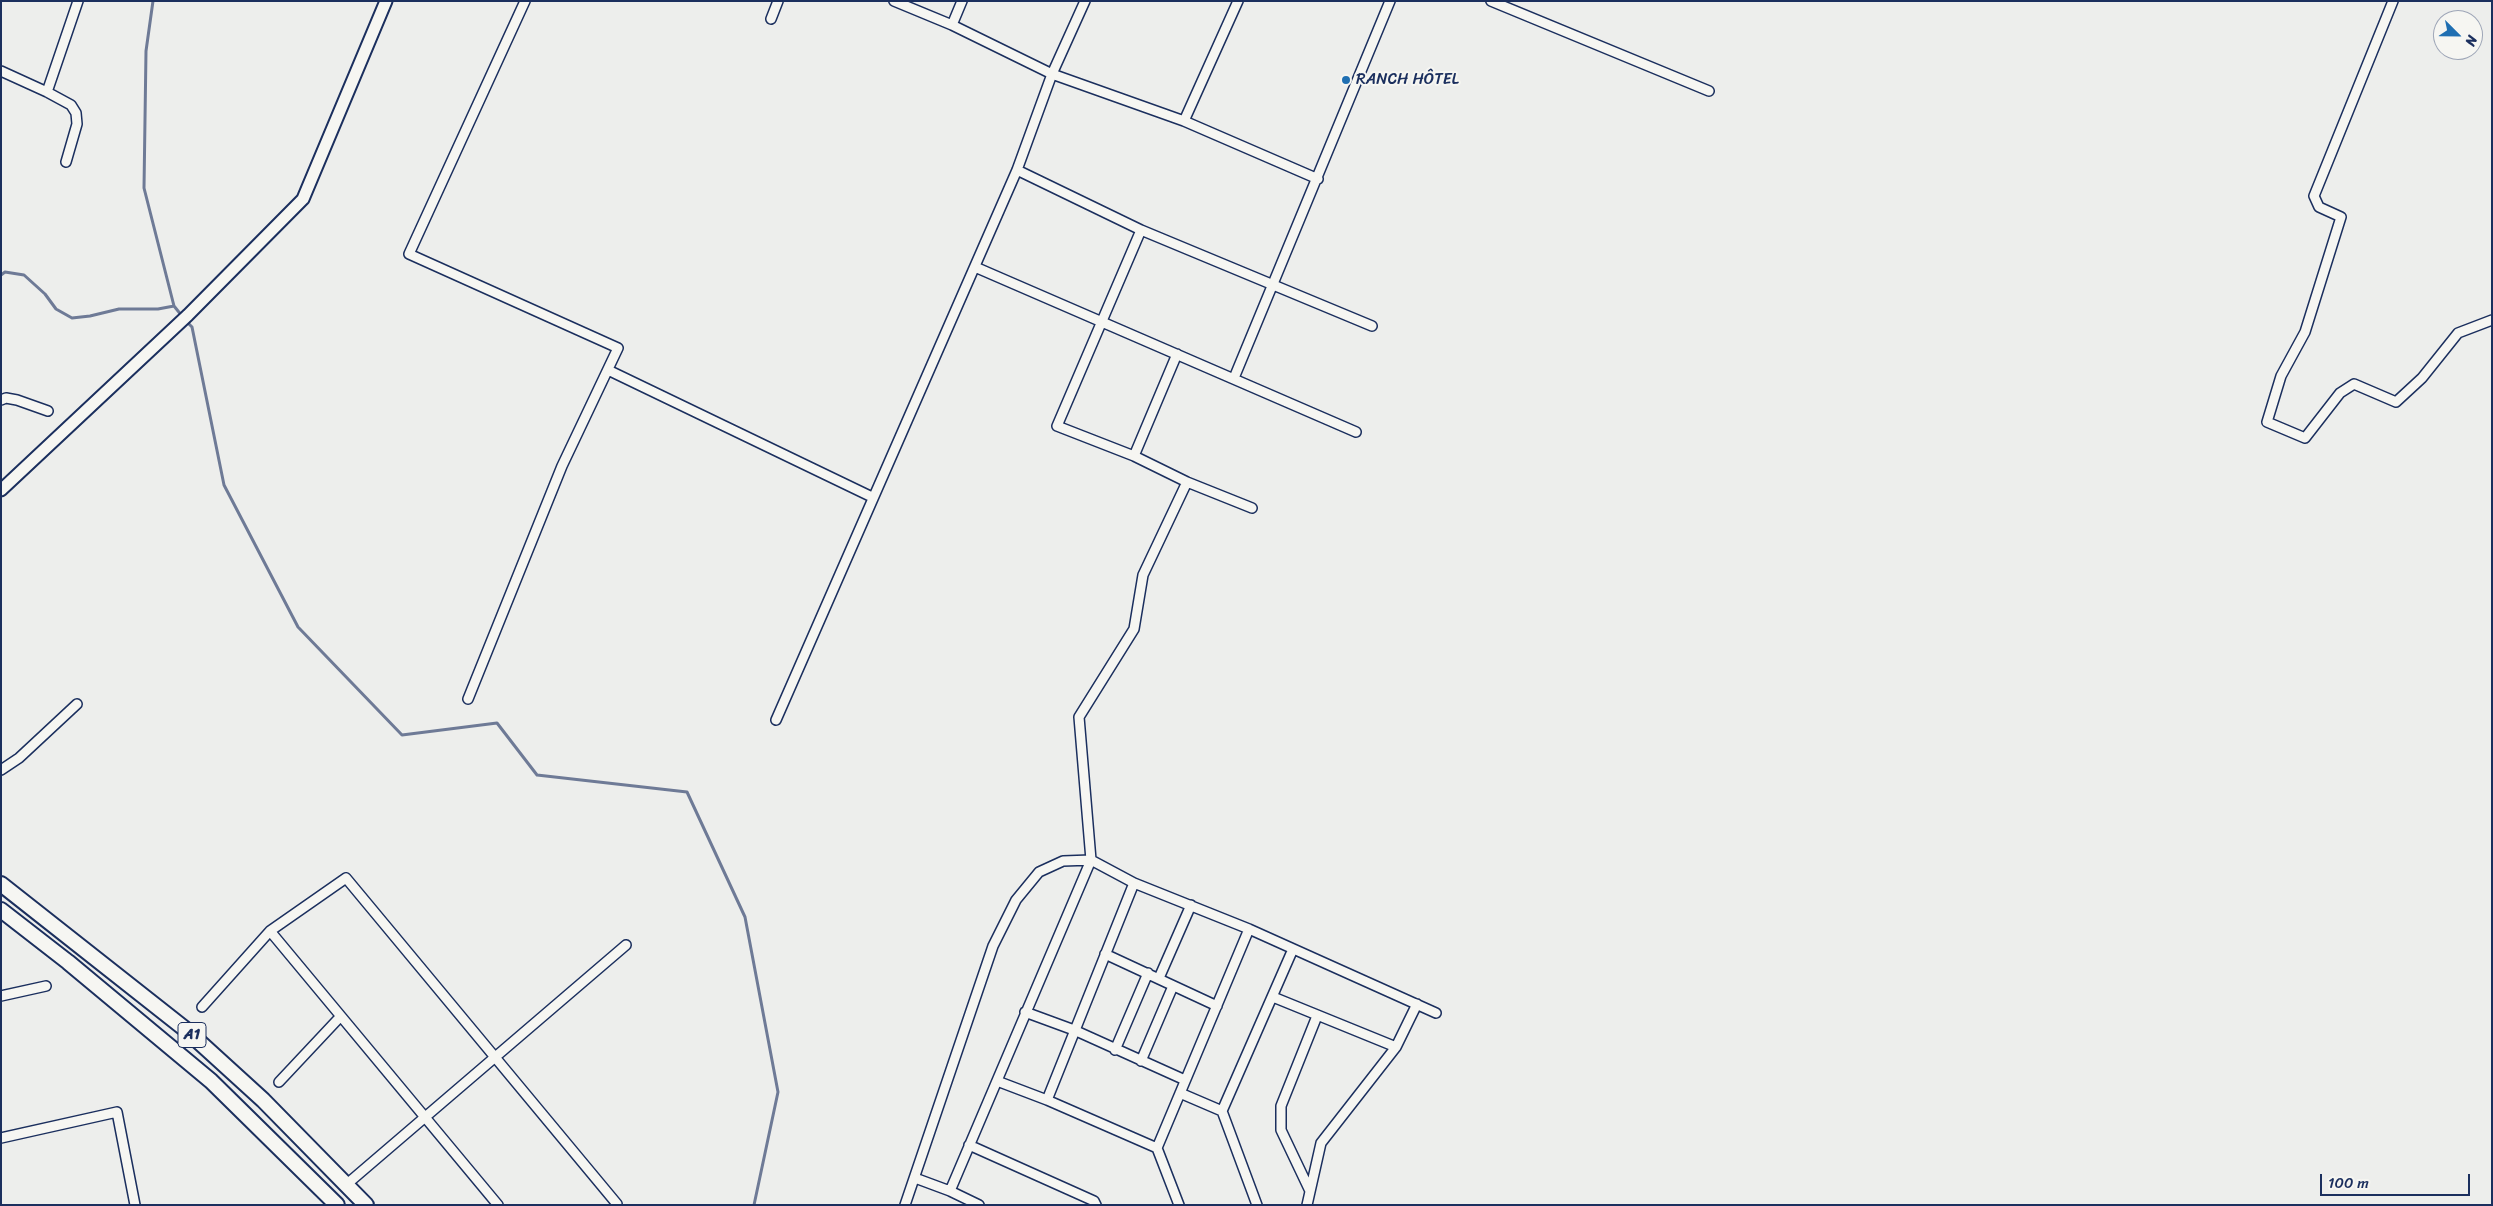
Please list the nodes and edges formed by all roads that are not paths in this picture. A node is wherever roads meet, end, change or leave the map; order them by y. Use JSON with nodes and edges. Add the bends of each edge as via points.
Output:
{"nodes":[{"id":1,"x":78,"y":1,"type":"edge"},
{"id":2,"x":386,"y":1,"type":"edge"},
{"id":3,"x":525,"y":1,"type":"edge"},
{"id":4,"x":778,"y":1,"type":"edge"},
{"id":5,"x":894,"y":1,"type":"edge"},
{"id":6,"x":962,"y":1,"type":"edge"},
{"id":7,"x":1085,"y":1,"type":"edge"},
{"id":8,"x":1238,"y":1,"type":"edge"},
{"id":9,"x":1390,"y":1,"type":"edge"},
{"id":10,"x":1491,"y":1,"type":"edge"},
{"id":11,"x":2393,"y":1,"type":"edge"},
{"id":12,"x":771,"y":19,"type":"dead end"},
{"id":13,"x":952,"y":26,"type":"junction"},
{"id":14,"x":1,"y":71,"type":"edge"},
{"id":15,"x":1052,"y":74,"type":"junction"},
{"id":16,"x":1709,"y":91,"type":"dead end"},
{"id":17,"x":47,"y":92,"type":"junction"},
{"id":18,"x":1184,"y":121,"type":"junction"},
{"id":19,"x":66,"y":162,"type":"dead end"},
{"id":20,"x":1017,"y":170,"type":"junction"},
{"id":21,"x":1318,"y":179,"type":"junction"},
{"id":22,"x":1141,"y":230,"type":"junction"},
{"id":23,"x":975,"y":267,"type":"junction"},
{"id":24,"x":1275,"y":284,"type":"junction"},
{"id":25,"x":2492,"y":320,"type":"edge"},
{"id":26,"x":1102,"y":322,"type":"junction"},
{"id":27,"x":1372,"y":326,"type":"dead end"},
{"id":28,"x":1177,"y":354,"type":"junction"},
{"id":29,"x":608,"y":370,"type":"junction"},
{"id":30,"x":1234,"y":378,"type":"junction"},
{"id":31,"x":1,"y":400,"type":"edge"},
{"id":32,"x":48,"y":411,"type":"dead end"},
{"id":33,"x":1356,"y":432,"type":"dead end"},
{"id":34,"x":1134,"y":456,"type":"junction"},
{"id":35,"x":1187,"y":482,"type":"junction"},
{"id":36,"x":1,"y":490,"type":"edge"},
{"id":37,"x":872,"y":497,"type":"junction"},
{"id":38,"x":1252,"y":508,"type":"dead end"},
{"id":39,"x":468,"y":699,"type":"dead end"},
{"id":40,"x":77,"y":704,"type":"dead end"},
{"id":41,"x":776,"y":720,"type":"dead end"},
{"id":42,"x":1,"y":770,"type":"edge"},
{"id":43,"x":1091,"y":860,"type":"junction"},
{"id":44,"x":1134,"y":883,"type":"junction"},
{"id":45,"x":1,"y":884,"type":"edge"},
{"id":46,"x":1191,"y":905,"type":"junction"},
{"id":47,"x":1,"y":910,"type":"edge"},
{"id":48,"x":1249,"y":929,"type":"junction"},
{"id":49,"x":270,"y":931,"type":"junction"},
{"id":50,"x":626,"y":945,"type":"dead end"},
{"id":51,"x":1293,"y":949,"type":"junction"},
{"id":52,"x":1105,"y":954,"type":"junction"},
{"id":53,"x":1148,"y":973,"type":"junction"},
{"id":54,"x":1160,"y":978,"type":"junction"},
{"id":55,"x":46,"y":986,"type":"dead end"},
{"id":56,"x":1173,"y":986,"type":"junction"},
{"id":57,"x":1,"y":996,"type":"edge"},
{"id":58,"x":1273,"y":997,"type":"junction"},
{"id":59,"x":1417,"y":1004,"type":"junction"},
{"id":60,"x":1217,"y":1006,"type":"junction"},
{"id":61,"x":202,"y":1007,"type":"dead end"},
{"id":62,"x":1026,"y":1012,"type":"junction"},
{"id":63,"x":1436,"y":1013,"type":"dead end"},
{"id":64,"x":1317,"y":1016,"type":"junction"},
{"id":65,"x":340,"y":1017,"type":"junction"},
{"id":66,"x":1074,"y":1030,"type":"junction"},
{"id":67,"x":1396,"y":1047,"type":"junction"},
{"id":68,"x":1115,"y":1050,"type":"junction"},
{"id":69,"x":496,"y":1057,"type":"junction"},
{"id":70,"x":1142,"y":1061,"type":"junction"},
{"id":71,"x":1185,"y":1080,"type":"junction"},
{"id":72,"x":997,"y":1081,"type":"junction"},
{"id":73,"x":279,"y":1082,"type":"dead end"},
{"id":74,"x":1180,"y":1093,"type":"junction"},
{"id":75,"x":1047,"y":1100,"type":"junction"},
{"id":76,"x":1222,"y":1111,"type":"junction"},
{"id":77,"x":425,"y":1118,"type":"junction"},
{"id":78,"x":1,"y":1138,"type":"edge"},
{"id":79,"x":970,"y":1145,"type":"junction"},
{"id":80,"x":1157,"y":1148,"type":"junction"},
{"id":81,"x":916,"y":1178,"type":"junction"},
{"id":82,"x":347,"y":1184,"type":"junction"},
{"id":83,"x":950,"y":1191,"type":"junction"},
{"id":84,"x":1310,"y":1191,"type":"junction"},
{"id":85,"x":966,"y":1201,"type":"edge"},
{"id":86,"x":617,"y":1204,"type":"edge"},
{"id":87,"x":135,"y":1205,"type":"edge"},
{"id":88,"x":337,"y":1205,"type":"edge"},
{"id":89,"x":366,"y":1205,"type":"edge"},
{"id":90,"x":498,"y":1205,"type":"edge"},
{"id":91,"x":905,"y":1205,"type":"edge"},
{"id":92,"x":979,"y":1205,"type":"edge"},
{"id":93,"x":1096,"y":1205,"type":"edge"},
{"id":94,"x":1179,"y":1205,"type":"edge"},
{"id":95,"x":1257,"y":1205,"type":"edge"},
{"id":96,"x":1307,"y":1205,"type":"edge"}],
"edges":[{"from":1,"to":17,"type":"street"},
{"from":2,"to":36,"type":"street","via":[[303,199],[184,319]]},
{"from":3,"to":29,"type":"street","via":[[409,254],[618,348]]},
{"from":4,"to":12,"type":"street"},
{"from":5,"to":13,"type":"street"},
{"from":6,"to":13,"type":"street"},
{"from":7,"to":15,"type":"street"},
{"from":8,"to":18,"type":"street"},
{"from":9,"to":21,"type":"street"},
{"from":10,"to":16,"type":"street"},
{"from":11,"to":25,"type":"street","via":[[2314,196],[2319,207],[2341,217],[2305,332],[2281,376],[2267,422],[2305,438],[2340,392],[2354,384],[2396,402],[2422,378],[2458,333]]},
{"from":13,"to":15,"type":"street"},
{"from":14,"to":17,"type":"street"},
{"from":15,"to":18,"type":"street"},
{"from":15,"to":20,"type":"street"},
{"from":17,"to":19,"type":"street","via":[[71,106],[76,113],[77,124]]},
{"from":18,"to":21,"type":"street"},
{"from":20,"to":22,"type":"street"},
{"from":20,"to":23,"type":"street"},
{"from":21,"to":24,"type":"street"},
{"from":22,"to":24,"type":"street"},
{"from":22,"to":26,"type":"street"},
{"from":23,"to":26,"type":"street"},
{"from":23,"to":37,"type":"street"},
{"from":24,"to":27,"type":"street"},
{"from":24,"to":30,"type":"street"},
{"from":26,"to":28,"type":"street"},
{"from":26,"to":34,"type":"street","via":[[1057,426]]},
{"from":28,"to":30,"type":"street"},
{"from":28,"to":34,"type":"street"},
{"from":29,"to":37,"type":"street"},
{"from":29,"to":39,"type":"street","via":[[562,466]]},
{"from":30,"to":33,"type":"street"},
{"from":31,"to":32,"type":"street","via":[[17,400]]},
{"from":34,"to":35,"type":"street"},
{"from":35,"to":38,"type":"street"},
{"from":35,"to":43,"type":"street","via":[[1143,575],[1134,629],[1079,717]]},
{"from":37,"to":41,"type":"street"},
{"from":40,"to":42,"type":"street","via":[[19,758]]},
{"from":43,"to":44,"type":"street"},
{"from":43,"to":62,"type":"street"},
{"from":43,"to":81,"type":"street","via":[[1063,861],[1039,872],[1016,900],[993,946]]},
{"from":44,"to":46,"type":"street"},
{"from":44,"to":52,"type":"street"},
{"from":45,"to":82,"type":"main road","number":"A1","via":[[184,1029],[263,1100]]},
{"from":46,"to":48,"type":"street"},
{"from":46,"to":54,"type":"street"},
{"from":47,"to":88,"type":"main road","number":"A1","via":[[211,1081]]},
{"from":48,"to":51,"type":"street"},
{"from":48,"to":60,"type":"street"},
{"from":49,"to":61,"type":"street"},
{"from":49,"to":65,"type":"street"},
{"from":49,"to":69,"type":"street","via":[[346,878]]},
{"from":50,"to":69,"type":"street"},
{"from":51,"to":58,"type":"street"},
{"from":51,"to":59,"type":"street"},
{"from":52,"to":53,"type":"street"},
{"from":52,"to":66,"type":"street"},
{"from":53,"to":54,"type":"street"},
{"from":53,"to":68,"type":"street"},
{"from":54,"to":56,"type":"street"},
{"from":55,"to":57,"type":"street"},
{"from":56,"to":60,"type":"street"},
{"from":56,"to":70,"type":"street"},
{"from":58,"to":64,"type":"street"},
{"from":58,"to":76,"type":"street"},
{"from":59,"to":63,"type":"street"},
{"from":59,"to":67,"type":"street"},
{"from":60,"to":71,"type":"street"},
{"from":62,"to":66,"type":"street"},
{"from":62,"to":72,"type":"street"},
{"from":64,"to":67,"type":"street"},
{"from":64,"to":84,"type":"street","via":[[1281,1106],[1281,1130]]},
{"from":65,"to":73,"type":"street"},
{"from":65,"to":77,"type":"street"},
{"from":66,"to":68,"type":"street"},
{"from":66,"to":75,"type":"street"},
{"from":67,"to":84,"type":"street","via":[[1321,1143]]},
{"from":68,"to":70,"type":"street"},
{"from":69,"to":77,"type":"street"},
{"from":69,"to":86,"type":"street"},
{"from":70,"to":71,"type":"street"},
{"from":71,"to":74,"type":"street"},
{"from":72,"to":75,"type":"street"},
{"from":72,"to":79,"type":"street"},
{"from":74,"to":76,"type":"street"},
{"from":74,"to":80,"type":"street"},
{"from":75,"to":80,"type":"street"},
{"from":76,"to":95,"type":"street"},
{"from":77,"to":82,"type":"street"},
{"from":77,"to":90,"type":"street"},
{"from":78,"to":87,"type":"street","via":[[117,1112]]},
{"from":79,"to":83,"type":"street"},
{"from":79,"to":93,"type":"street","via":[[1094,1201]]},
{"from":80,"to":94,"type":"street"},
{"from":81,"to":83,"type":"street"},
{"from":81,"to":91,"type":"street"},
{"from":82,"to":89,"type":"main road","number":"A1"},
{"from":83,"to":85,"type":"street"},
{"from":84,"to":96,"type":"street"},
{"from":85,"to":92,"type":"street"}]}
